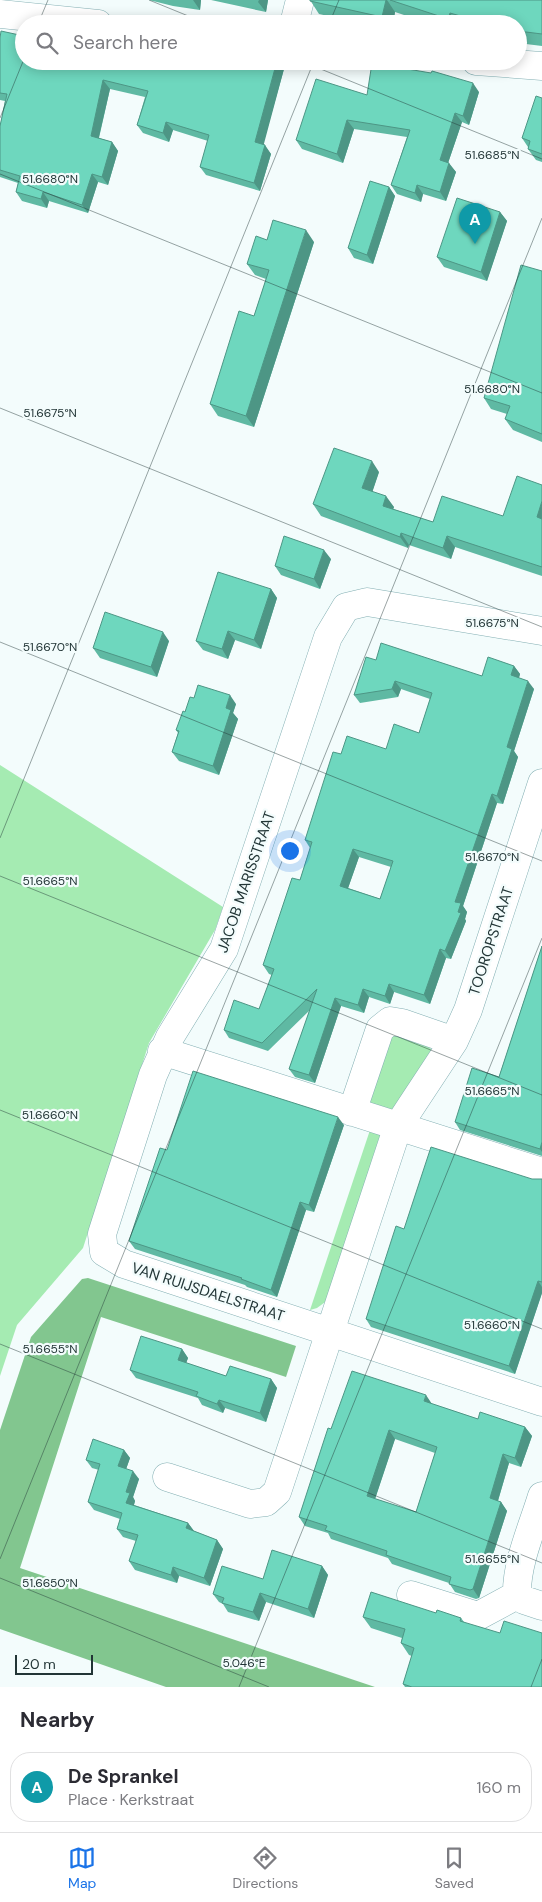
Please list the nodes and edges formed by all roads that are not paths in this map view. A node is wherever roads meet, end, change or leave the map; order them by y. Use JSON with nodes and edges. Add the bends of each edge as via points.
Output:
{"nodes":[{"id":1,"x":300,"y":0,"type":"edge"},
{"id":2,"x":0,"y":14,"type":"edge"},
{"id":3,"x":296,"y":15,"type":"edge"},
{"id":4,"x":15,"y":16,"type":"edge"},
{"id":5,"x":527,"y":65,"type":"edge"},
{"id":6,"x":542,"y":66,"type":"edge"},
{"id":7,"x":542,"y":632,"type":"edge"},
{"id":8,"x":542,"y":783,"type":"edge"},
{"id":9,"x":454,"y":1041,"type":"junction"},
{"id":10,"x":162,"y":1051,"type":"junction"},
{"id":11,"x":352,"y":1112,"type":"junction"},
{"id":12,"x":398,"y":1126,"type":"junction"},
{"id":13,"x":542,"y":1172,"type":"edge"},
{"id":14,"x":102,"y":1234,"type":"joint"},
{"id":15,"x":331,"y":1332,"type":"junction"},
{"id":16,"x":542,"y":1402,"type":"edge"},
{"id":17,"x":167,"y":1477,"type":"dead end"},
{"id":18,"x":542,"y":1496,"type":"edge"},
{"id":19,"x":411,"y":1595,"type":"dead end"},
{"id":20,"x":517,"y":1595,"type":"junction"},
{"id":21,"x":542,"y":1606,"type":"edge"}],
"edges":[{"from":1,"to":3,"type":"street"},
{"from":2,"to":4,"type":"street"},
{"from":5,"to":6,"type":"street"},
{"from":7,"to":10,"type":"street","name":"JACOB MARISSTRAAT","via":[[367,602],[346,607],[328,637],[224,949]]},
{"from":8,"to":9,"type":"street","name":"TOOROPSTRAAT","via":[[468,1010]]},
{"from":9,"to":11,"type":"street","via":[[390,1021],[380,1029]]},
{"from":9,"to":12,"type":"street","name":"TOOROPSTRAAT"},
{"from":10,"to":11,"type":"street"},
{"from":10,"to":14,"type":"street","name":"JACOB MARISSTRAAT"},
{"from":11,"to":12,"type":"street"},
{"from":12,"to":13,"type":"street"},
{"from":12,"to":15,"type":"street","name":"TOOROPSTRAAT"},
{"from":14,"to":15,"type":"street","name":"VAN RUIJSDAELSTRAAT","via":[[104,1252],[124,1264]]},
{"from":15,"to":16,"type":"street","name":"VAN RUIJSDAELSTRAAT"},
{"from":15,"to":17,"type":"street","via":[[277,1492],[266,1502],[250,1504]]},
{"from":18,"to":20,"type":"street","via":[[520,1566]]},
{"from":19,"to":20,"type":"street","via":[[478,1616]]},
{"from":20,"to":21,"type":"street"}]}
